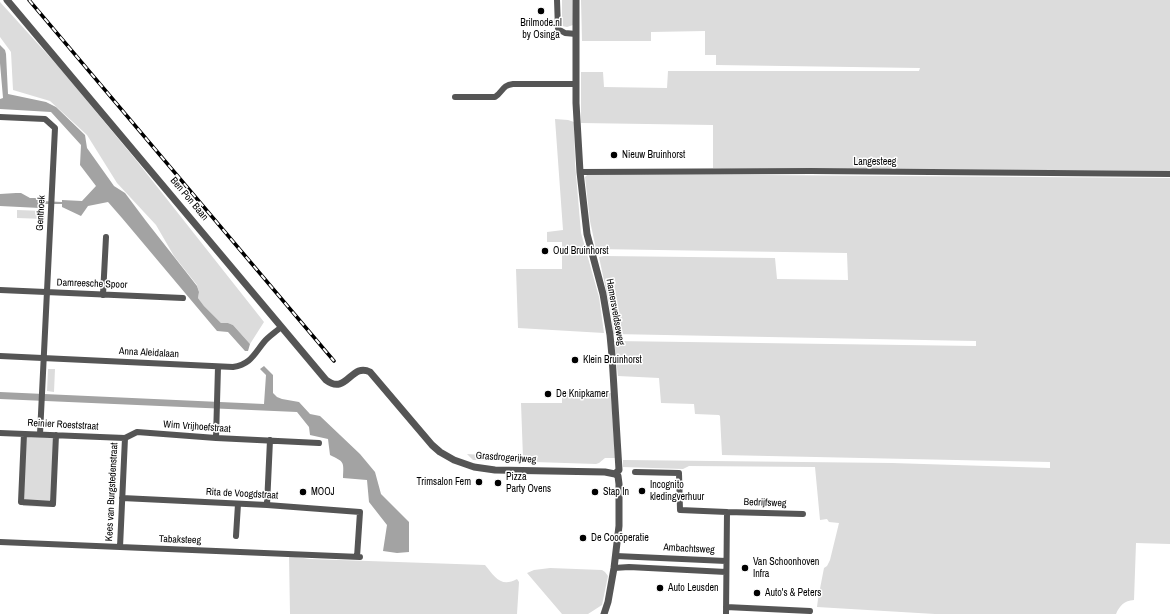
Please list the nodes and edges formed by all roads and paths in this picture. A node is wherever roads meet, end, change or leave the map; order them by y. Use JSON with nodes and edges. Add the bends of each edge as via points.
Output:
{"nodes":[{"id":1,"x":7,"y":0,"type":"edge"},
{"id":2,"x":557,"y":0,"type":"edge"},
{"id":3,"x":576,"y":0,"type":"edge"},
{"id":4,"x":576,"y":34,"type":"junction"},
{"id":5,"x":576,"y":84,"type":"junction"},
{"id":6,"x":455,"y":96,"type":"dead end"},
{"id":7,"x":0,"y":117,"type":"edge"},
{"id":8,"x":580,"y":172,"type":"junction"},
{"id":9,"x":1170,"y":174,"type":"edge"},
{"id":10,"x":106,"y":237,"type":"dead end"},
{"id":11,"x":0,"y":290,"type":"edge"},
{"id":12,"x":47,"y":292,"type":"junction"},
{"id":13,"x":103,"y":295,"type":"junction"},
{"id":14,"x":183,"y":298,"type":"dead end"},
{"id":15,"x":281,"y":327,"type":"junction"},
{"id":16,"x":0,"y":356,"type":"edge"},
{"id":17,"x":44,"y":358,"type":"junction"},
{"id":18,"x":218,"y":367,"type":"junction"},
{"id":19,"x":363,"y":369,"type":"joint"},
{"id":20,"x":0,"y":433,"type":"edge"},
{"id":21,"x":24,"y":434,"type":"junction"},
{"id":22,"x":40,"y":434,"type":"junction"},
{"id":23,"x":56,"y":435,"type":"junction"},
{"id":24,"x":125,"y":438,"type":"junction"},
{"id":25,"x":216,"y":438,"type":"junction"},
{"id":26,"x":270,"y":440,"type":"junction"},
{"id":27,"x":319,"y":443,"type":"dead end"},
{"id":28,"x":634,"y":472,"type":"dead end"},
{"id":29,"x":615,"y":474,"type":"junction"},
{"id":30,"x":122,"y":498,"type":"junction"},
{"id":31,"x":238,"y":504,"type":"junction"},
{"id":32,"x":267,"y":505,"type":"junction"},
{"id":33,"x":727,"y":512,"type":"junction"},
{"id":34,"x":803,"y":514,"type":"dead end"},
{"id":35,"x":236,"y":536,"type":"dead end"},
{"id":36,"x":0,"y":542,"type":"edge"},
{"id":37,"x":120,"y":547,"type":"junction"},
{"id":38,"x":616,"y":556,"type":"junction"},
{"id":39,"x":359,"y":557,"type":"joint"},
{"id":40,"x":726,"y":561,"type":"junction"},
{"id":41,"x":614,"y":568,"type":"junction"},
{"id":42,"x":726,"y":572,"type":"junction"},
{"id":43,"x":726,"y":611,"type":"edge"},
{"id":44,"x":810,"y":611,"type":"dead end"},
{"id":45,"x":604,"y":614,"type":"edge"}],
"edges":[{"from":1,"to":15,"type":"street","name":"Ben Pon Baan"},
{"from":2,"to":4,"type":"street","via":[[558,29]]},
{"from":3,"to":4,"type":"street","name":"Hamersveldseweg"},
{"from":4,"to":5,"type":"street","name":"Hamersveldseweg"},
{"from":5,"to":6,"type":"street","via":[[513,84],[506,85],[495,97]]},
{"from":5,"to":8,"type":"street","name":"Hamersveldseweg"},
{"from":7,"to":12,"type":"street","name":"Genthoek","via":[[45,119],[55,128]]},
{"from":8,"to":9,"type":"street","name":"Langesteeg"},
{"from":8,"to":29,"type":"street","name":"Hamersveldseweg","via":[[587,234],[603,294],[610,335],[619,470]]},
{"from":10,"to":13,"type":"street"},
{"from":11,"to":12,"type":"street","name":"Damreesche Spoor"},
{"from":12,"to":13,"type":"street","name":"Damreesche Spoor"},
{"from":12,"to":17,"type":"street","name":"Genthoek"},
{"from":13,"to":14,"type":"street","name":"Damreesche Spoor"},
{"from":15,"to":18,"type":"street","name":"Anna Aleidalaan","via":[[248,362],[240,366]]},
{"from":15,"to":19,"type":"street","name":"Ben Pon Baan","via":[[329,382],[342,383]]},
{"from":16,"to":17,"type":"street","name":"Anna Aleidalaan"},
{"from":17,"to":18,"type":"street","name":"Anna Aleidalaan"},
{"from":17,"to":22,"type":"street","name":"Genthoek"},
{"from":18,"to":25,"type":"street"},
{"from":19,"to":29,"type":"street","name":"Grasdrogerijweg","via":[[374,376],[432,445],[465,465],[490,469]]},
{"from":20,"to":21,"type":"street","name":"Reinier Roeststraat"},
{"from":21,"to":22,"type":"street","name":"Reinier Roeststraat"},
{"from":21,"to":23,"type":"street","via":[[21,502],[53,504]]},
{"from":22,"to":23,"type":"street","name":"Reinier Roeststraat"},
{"from":23,"to":24,"type":"street","name":"Reinier Roeststraat"},
{"from":24,"to":25,"type":"street","name":"Wim Vrijhoefstraat","via":[[137,432]]},
{"from":24,"to":30,"type":"street","name":"Kees van Burgstedenstraat"},
{"from":25,"to":26,"type":"street","name":"Wim Vrijhoefstraat"},
{"from":26,"to":27,"type":"street","name":"Wim Vrijhoefstraat"},
{"from":26,"to":32,"type":"street"},
{"from":28,"to":33,"type":"street","name":"Bedrijfsweg","via":[[679,473],[680,510]]},
{"from":29,"to":38,"type":"street","name":"Hamersveldseweg","via":[[618,476],[619,484]]},
{"from":30,"to":31,"type":"street","name":"Rita de Voogdstraat"},
{"from":30,"to":37,"type":"street","name":"Kees van Burgstedenstraat"},
{"from":31,"to":32,"type":"street","name":"Rita de Voogdstraat"},
{"from":31,"to":35,"type":"street"},
{"from":32,"to":39,"type":"street","name":"Rita de Voogdstraat","via":[[360,512]]},
{"from":33,"to":34,"type":"street","name":"Bedrijfsweg"},
{"from":33,"to":40,"type":"street"},
{"from":36,"to":37,"type":"street","name":"Tabaksteeg"},
{"from":37,"to":39,"type":"street","name":"Tabaksteeg"},
{"from":38,"to":40,"type":"street","name":"Ambachtsweg"},
{"from":38,"to":41,"type":"street","name":"Hamersveldseweg"},
{"from":40,"to":42,"type":"street","name":"Ambachtsweg"},
{"from":41,"to":42,"type":"street"},
{"from":41,"to":45,"type":"street","name":"Hamersveldseweg"},
{"from":42,"to":43,"type":"street","name":"Ambachtsweg"},
{"from":43,"to":44,"type":"street","name":"Ambachtsweg"}]}
